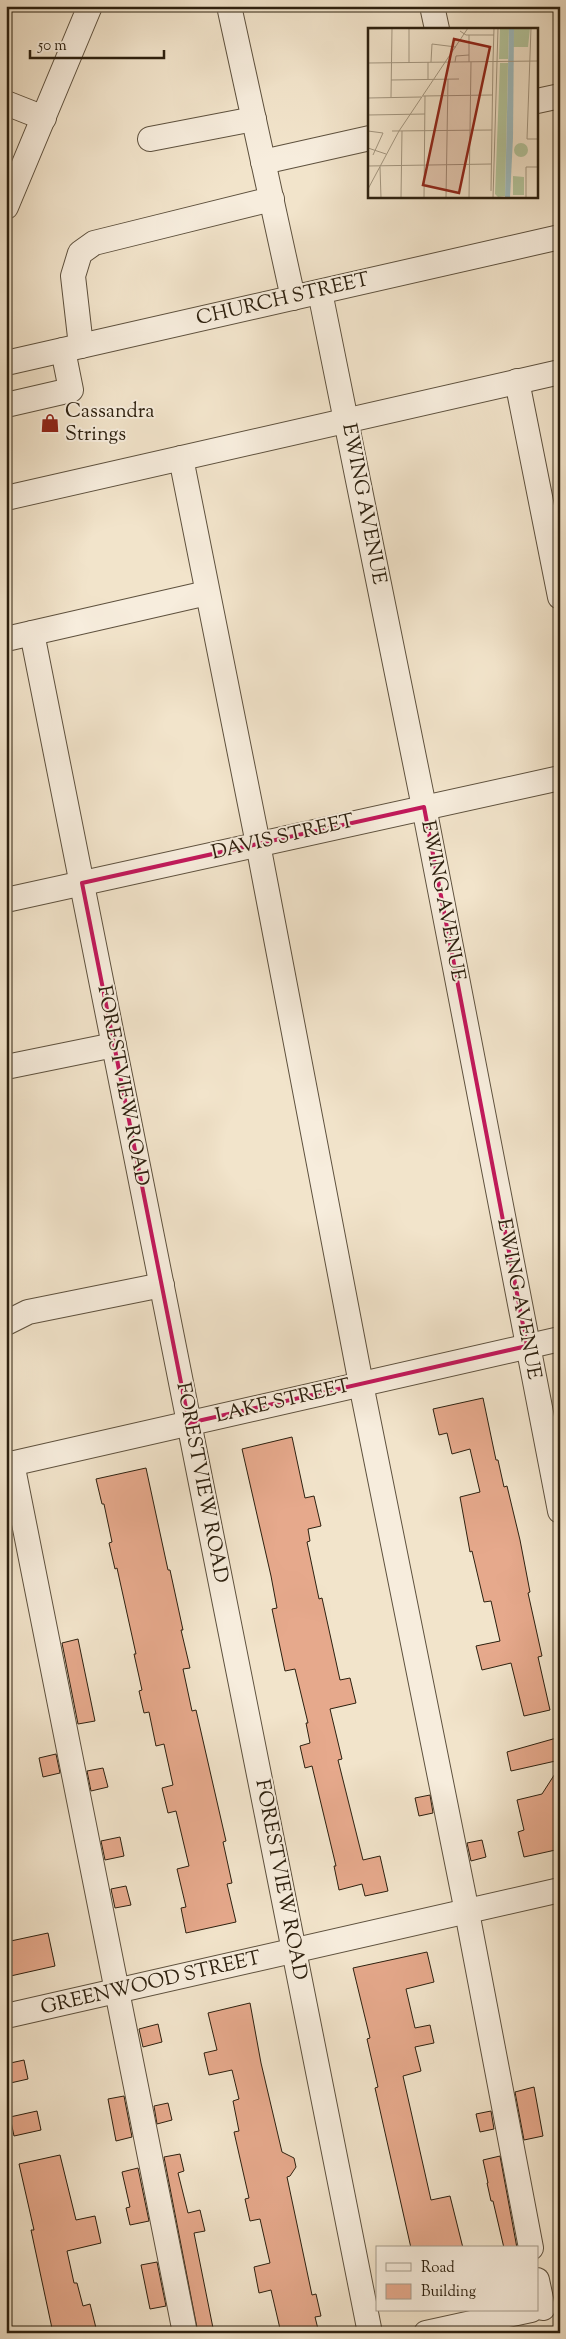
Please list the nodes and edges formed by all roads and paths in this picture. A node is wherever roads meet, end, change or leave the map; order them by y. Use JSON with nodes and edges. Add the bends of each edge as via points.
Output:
{"nodes":[{"id":1,"x":90,"y":6,"type":"edge"},
{"id":2,"x":229,"y":6,"type":"edge"},
{"id":3,"x":432,"y":6,"type":"edge"},
{"id":4,"x":437,"y":28,"type":"edge"},
{"id":5,"x":560,"y":96,"type":"edge"},
{"id":6,"x":538,"y":101,"type":"edge"},
{"id":7,"x":6,"y":103,"type":"edge"},
{"id":8,"x":44,"y":118,"type":"junction"},
{"id":9,"x":254,"y":119,"type":"junction"},
{"id":10,"x":368,"y":138,"type":"edge"},
{"id":11,"x":150,"y":140,"type":"dead end"},
{"id":12,"x":263,"y":162,"type":"junction"},
{"id":13,"x":272,"y":199,"type":"junction"},
{"id":14,"x":6,"y":207,"type":"edge"},
{"id":15,"x":560,"y":237,"type":"edge"},
{"id":16,"x":320,"y":292,"type":"junction"},
{"id":17,"x":293,"y":298,"type":"junction"},
{"id":18,"x":72,"y":348,"type":"junction"},
{"id":19,"x":6,"y":363,"type":"edge"},
{"id":20,"x":560,"y":372,"type":"edge"},
{"id":21,"x":517,"y":381,"type":"junction"},
{"id":22,"x":6,"y":405,"type":"edge"},
{"id":23,"x":346,"y":420,"type":"junction"},
{"id":24,"x":181,"y":458,"type":"junction"},
{"id":25,"x":6,"y":498,"type":"edge"},
{"id":26,"x":207,"y":593,"type":"junction"},
{"id":27,"x":560,"y":597,"type":"edge"},
{"id":28,"x":32,"y":633,"type":"junction"},
{"id":29,"x":6,"y":639,"type":"edge"},
{"id":30,"x":560,"y":778,"type":"edge"},
{"id":31,"x":424,"y":807,"type":"junction"},
{"id":32,"x":258,"y":844,"type":"junction"},
{"id":33,"x":82,"y":883,"type":"junction"},
{"id":34,"x":6,"y":900,"type":"edge"},
{"id":35,"x":114,"y":1045,"type":"junction"},
{"id":36,"x":6,"y":1067,"type":"edge"},
{"id":37,"x":162,"y":1285,"type":"junction"},
{"id":38,"x":6,"y":1323,"type":"edge"},
{"id":39,"x":560,"y":1339,"type":"edge"},
{"id":40,"x":527,"y":1346,"type":"junction"},
{"id":41,"x":361,"y":1384,"type":"junction"},
{"id":42,"x":189,"y":1423,"type":"junction"},
{"id":43,"x":9,"y":1464,"type":"edge"},
{"id":44,"x":560,"y":1511,"type":"edge"},
{"id":45,"x":560,"y":1890,"type":"edge"},
{"id":46,"x":467,"y":1912,"type":"junction"},
{"id":47,"x":294,"y":1951,"type":"junction"},
{"id":48,"x":117,"y":1991,"type":"junction"},
{"id":49,"x":6,"y":2016,"type":"edge"},
{"id":50,"x":531,"y":2246,"type":"edge"},
{"id":51,"x":538,"y":2285,"type":"edge"},
{"id":52,"x":543,"y":2308,"type":"edge"},
{"id":53,"x":524,"y":2312,"type":"edge"},
{"id":54,"x":185,"y":2333,"type":"edge"},
{"id":55,"x":370,"y":2333,"type":"edge"},
{"id":56,"x":426,"y":2333,"type":"edge"}],
"edges":[{"from":1,"to":8,"type":"street"},
{"from":2,"to":9,"type":"street"},
{"from":3,"to":4,"type":"street"},
{"from":5,"to":6,"type":"street"},
{"from":7,"to":8,"type":"street"},
{"from":8,"to":14,"type":"street"},
{"from":9,"to":11,"type":"street"},
{"from":9,"to":12,"type":"street"},
{"from":10,"to":12,"type":"street"},
{"from":12,"to":13,"type":"street"},
{"from":13,"to":17,"type":"street"},
{"from":13,"to":18,"type":"street","via":[[94,243],[80,253],[73,276]]},
{"from":15,"to":16,"type":"street","name":"CHURCH STREET"},
{"from":16,"to":17,"type":"street","name":"CHURCH STREET"},
{"from":16,"to":23,"type":"street","name":"EWING AVENUE"},
{"from":17,"to":18,"type":"street","name":"CHURCH STREET"},
{"from":18,"to":19,"type":"street","name":"CHURCH STREET"},
{"from":18,"to":22,"type":"street","via":[[71,390]]},
{"from":20,"to":21,"type":"street"},
{"from":21,"to":23,"type":"street"},
{"from":21,"to":27,"type":"street"},
{"from":23,"to":24,"type":"street"},
{"from":23,"to":31,"type":"street","name":"EWING AVENUE"},
{"from":24,"to":25,"type":"street"},
{"from":24,"to":26,"type":"street"},
{"from":26,"to":28,"type":"street"},
{"from":26,"to":32,"type":"street"},
{"from":28,"to":29,"type":"street"},
{"from":28,"to":33,"type":"street","name":"FORESTVIEW ROAD"},
{"from":30,"to":31,"type":"street","name":"DAVIS STREET"},
{"from":31,"to":32,"type":"street","name":"DAVIS STREET"},
{"from":31,"to":40,"type":"street","name":"EWING AVENUE"},
{"from":32,"to":33,"type":"street","name":"DAVIS STREET"},
{"from":32,"to":41,"type":"street"},
{"from":33,"to":34,"type":"street","name":"DAVIS STREET"},
{"from":33,"to":35,"type":"street","name":"FORESTVIEW ROAD"},
{"from":35,"to":36,"type":"street"},
{"from":35,"to":37,"type":"street","name":"FORESTVIEW ROAD"},
{"from":37,"to":38,"type":"street","via":[[28,1312]]},
{"from":37,"to":42,"type":"street","name":"FORESTVIEW ROAD"},
{"from":39,"to":40,"type":"street","name":"LAKE STREET"},
{"from":40,"to":41,"type":"street","name":"LAKE STREET"},
{"from":40,"to":44,"type":"street","name":"EWING AVENUE"},
{"from":41,"to":42,"type":"street","name":"LAKE STREET"},
{"from":41,"to":46,"type":"street"},
{"from":42,"to":43,"type":"street","name":"LAKE STREET"},
{"from":42,"to":47,"type":"street","name":"FORESTVIEW ROAD"},
{"from":43,"to":48,"type":"street"},
{"from":45,"to":46,"type":"street","name":"GREENWOOD STREET"},
{"from":46,"to":47,"type":"street","name":"GREENWOOD STREET"},
{"from":46,"to":50,"type":"street"},
{"from":47,"to":48,"type":"street","name":"GREENWOOD STREET"},
{"from":47,"to":55,"type":"street","name":"FORESTVIEW ROAD"},
{"from":48,"to":49,"type":"street","name":"GREENWOOD STREET"},
{"from":48,"to":54,"type":"street"},
{"from":51,"to":52,"type":"street"},
{"from":53,"to":56,"type":"street"}]}
